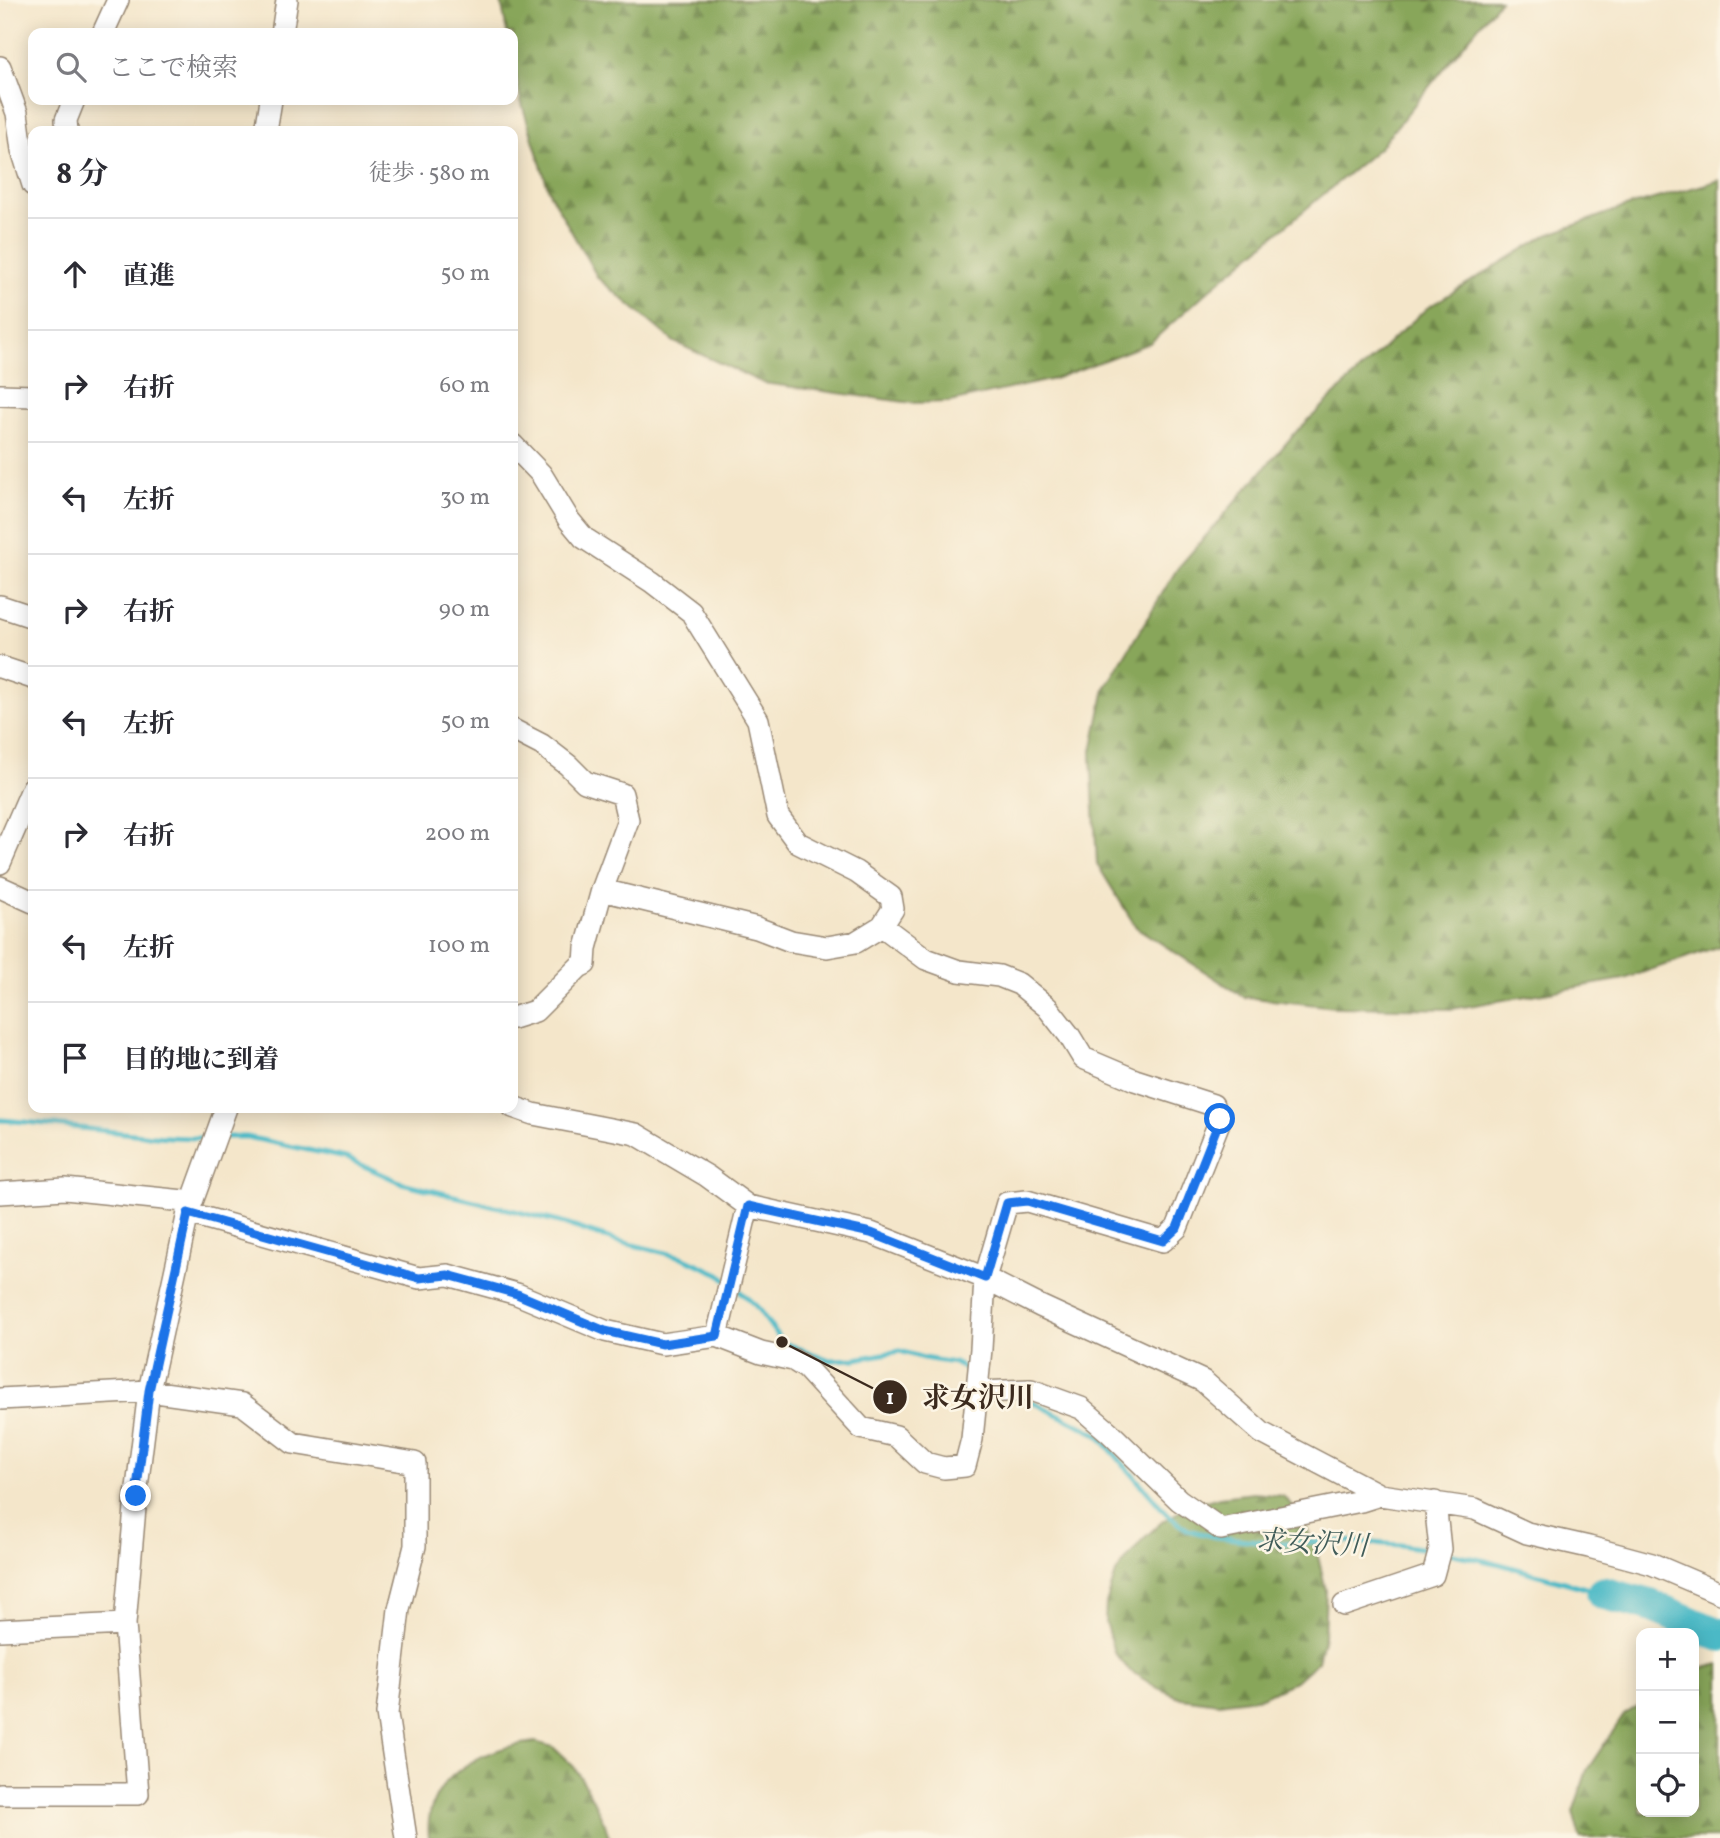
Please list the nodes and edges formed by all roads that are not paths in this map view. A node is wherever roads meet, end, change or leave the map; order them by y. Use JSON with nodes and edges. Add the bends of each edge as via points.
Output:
{"nodes":[{"id":1,"x":118,"y":0,"type":"edge"},
{"id":2,"x":287,"y":0,"type":"edge"},
{"id":3,"x":105,"y":28,"type":"edge"},
{"id":4,"x":283,"y":28,"type":"edge"},
{"id":5,"x":0,"y":66,"type":"edge"},
{"id":6,"x":72,"y":105,"type":"edge"},
{"id":7,"x":270,"y":105,"type":"edge"},
{"id":8,"x":67,"y":126,"type":"edge"},
{"id":9,"x":267,"y":126,"type":"edge"},
{"id":10,"x":28,"y":169,"type":"edge"},
{"id":11,"x":0,"y":395,"type":"edge"},
{"id":12,"x":28,"y":396,"type":"edge"},
{"id":13,"x":518,"y":450,"type":"edge"},
{"id":14,"x":0,"y":606,"type":"edge"},
{"id":15,"x":28,"y":615,"type":"edge"},
{"id":16,"x":0,"y":667,"type":"edge"},
{"id":17,"x":28,"y":676,"type":"edge"},
{"id":18,"x":518,"y":733,"type":"edge"},
{"id":19,"x":28,"y":799,"type":"edge"},
{"id":20,"x":0,"y":863,"type":"edge"},
{"id":21,"x":0,"y":887,"type":"edge"},
{"id":22,"x":602,"y":890,"type":"junction"},
{"id":23,"x":28,"y":900,"type":"edge"},
{"id":24,"x":882,"y":926,"type":"junction"},
{"id":25,"x":518,"y":1016,"type":"edge"},
{"id":26,"x":518,"y":1109,"type":"edge"},
{"id":27,"x":224,"y":1113,"type":"edge"},
{"id":28,"x":0,"y":1193,"type":"edge"},
{"id":29,"x":748,"y":1206,"type":"junction"},
{"id":30,"x":188,"y":1213,"type":"junction"},
{"id":31,"x":985,"y":1278,"type":"junction"},
{"id":32,"x":717,"y":1336,"type":"junction"},
{"id":33,"x":149,"y":1391,"type":"junction"},
{"id":34,"x":977,"y":1392,"type":"junction"},
{"id":35,"x":0,"y":1399,"type":"edge"},
{"id":36,"x":1380,"y":1495,"type":"junction"},
{"id":37,"x":1435,"y":1502,"type":"junction"},
{"id":38,"x":1720,"y":1593,"type":"edge"},
{"id":39,"x":1344,"y":1605,"type":"dead end"},
{"id":40,"x":125,"y":1624,"type":"junction"},
{"id":41,"x":0,"y":1630,"type":"edge"},
{"id":42,"x":0,"y":1794,"type":"edge"},
{"id":43,"x":406,"y":1838,"type":"edge"}],
"edges":[{"from":1,"to":3,"type":"street"},
{"from":2,"to":4,"type":"street"},
{"from":5,"to":10,"type":"street","via":[[17,113]]},
{"from":6,"to":8,"type":"street"},
{"from":7,"to":9,"type":"street"},
{"from":11,"to":12,"type":"street"},
{"from":13,"to":24,"type":"street","via":[[541,474],[584,538],[691,612],[758,720],[778,816],[798,843],[856,872],[891,897],[893,909]]},
{"from":14,"to":15,"type":"street"},
{"from":16,"to":17,"type":"street"},
{"from":18,"to":22,"type":"street","via":[[542,745],[585,782],[622,794],[628,820]]},
{"from":19,"to":20,"type":"street"},
{"from":21,"to":23,"type":"street"},
{"from":22,"to":24,"type":"street","via":[[827,947],[856,942]]},
{"from":22,"to":25,"type":"street","via":[[585,964],[535,1011]]},
{"from":24,"to":31,"type":"street","via":[[926,959],[1019,984],[1047,1007],[1083,1058],[1216,1112],[1177,1228],[1163,1241],[1027,1201],[1007,1203]]},
{"from":26,"to":29,"type":"street","via":[[636,1134]]},
{"from":27,"to":30,"type":"street"},
{"from":28,"to":30,"type":"street","via":[[65,1189],[184,1201]]},
{"from":29,"to":31,"type":"street","via":[[871,1233]]},
{"from":29,"to":32,"type":"street"},
{"from":30,"to":32,"type":"street","via":[[419,1278],[448,1275],[517,1294],[605,1331],[662,1344]]},
{"from":30,"to":33,"type":"street"},
{"from":31,"to":34,"type":"street"},
{"from":31,"to":36,"type":"street","via":[[1203,1381],[1262,1433]]},
{"from":32,"to":34,"type":"street","via":[[793,1360],[806,1368],[861,1428],[896,1436],[925,1463],[944,1468],[965,1466]]},
{"from":33,"to":35,"type":"street"},
{"from":33,"to":40,"type":"street"},
{"from":33,"to":43,"type":"street","via":[[242,1404],[293,1443],[415,1463],[415,1546],[400,1609],[387,1714]]},
{"from":34,"to":36,"type":"street","via":[[1031,1390],[1081,1408],[1179,1500],[1221,1529]]},
{"from":36,"to":37,"type":"street"},
{"from":37,"to":38,"type":"street","via":[[1475,1509],[1527,1533],[1652,1564]]},
{"from":37,"to":39,"type":"street","via":[[1440,1549],[1433,1575]]},
{"from":40,"to":41,"type":"street"},
{"from":40,"to":42,"type":"street","via":[[138,1794]]}]}
